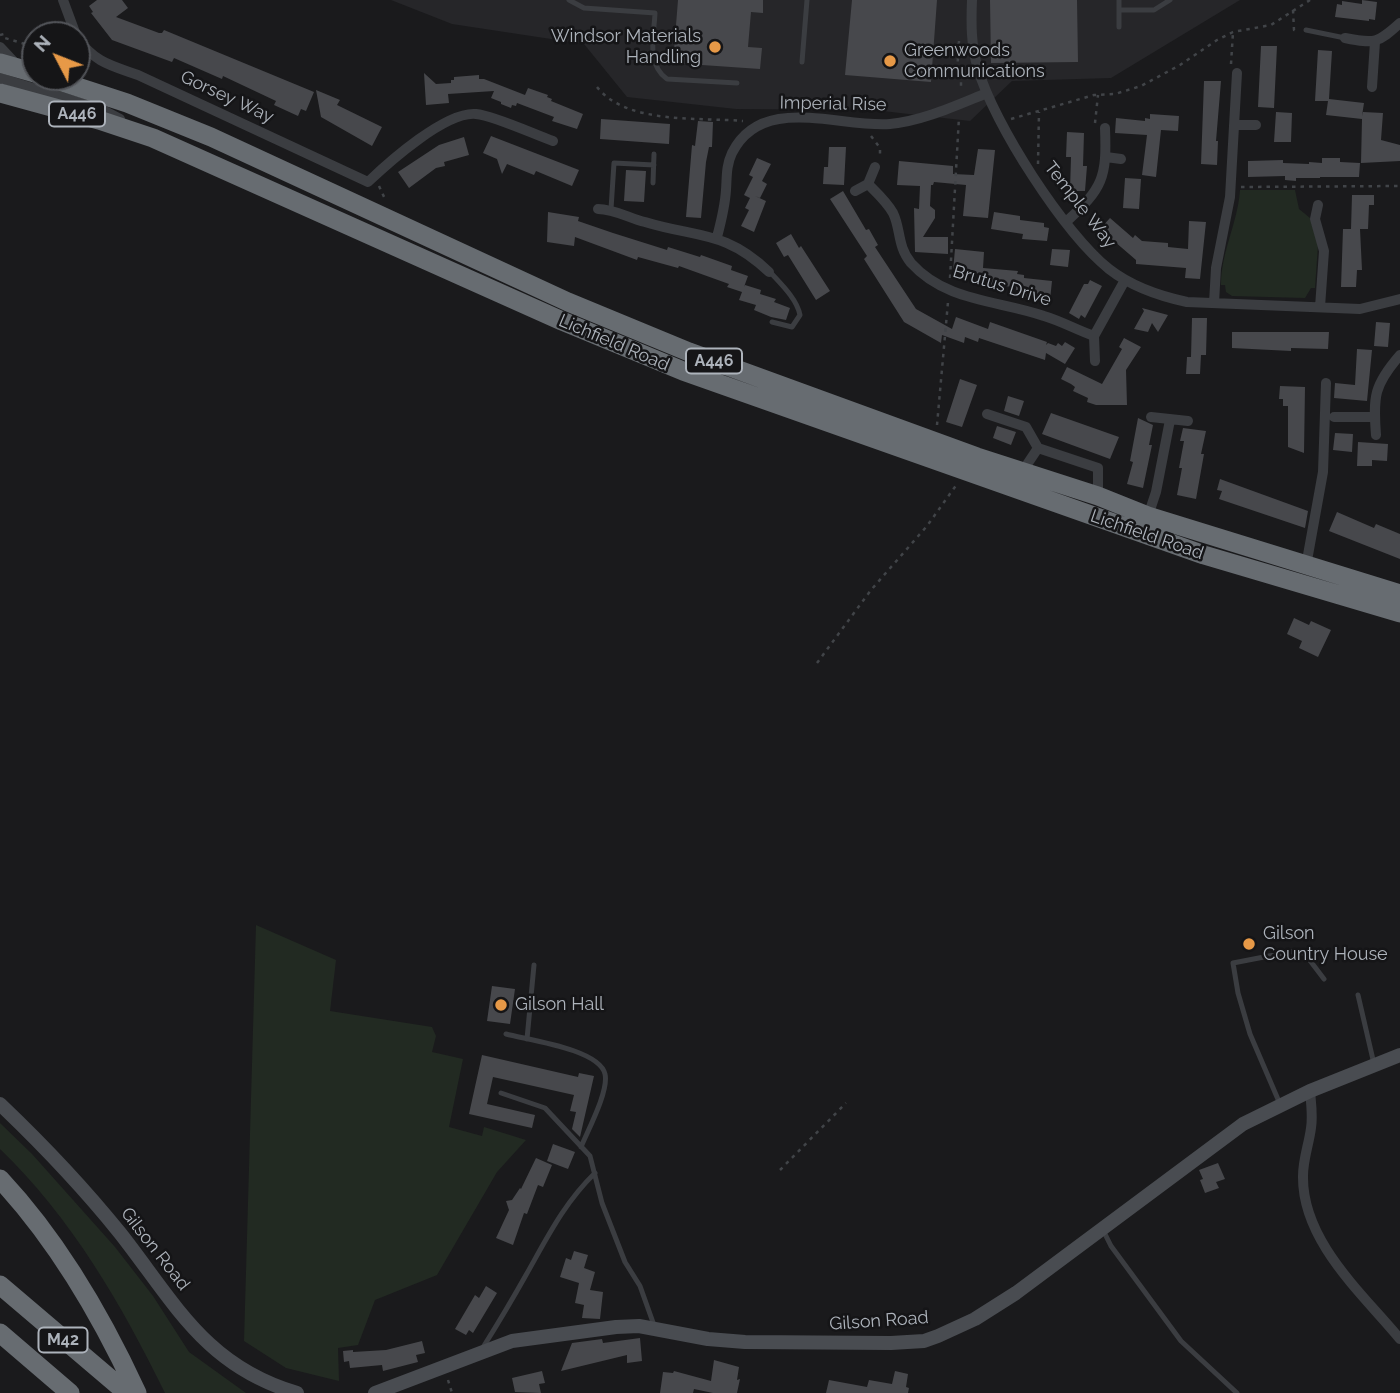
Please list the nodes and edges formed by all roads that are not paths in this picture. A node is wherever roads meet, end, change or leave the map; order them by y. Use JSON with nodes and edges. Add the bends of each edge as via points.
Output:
{"nodes":[{"id":1,"x":63,"y":0,"type":"edge"},
{"id":2,"x":569,"y":0,"type":"edge"},
{"id":3,"x":807,"y":0,"type":"edge"},
{"id":4,"x":972,"y":0,"type":"edge"},
{"id":5,"x":1119,"y":0,"type":"edge"},
{"id":6,"x":1170,"y":0,"type":"edge"},
{"id":7,"x":1119,"y":10,"type":"junction"},
{"id":8,"x":71,"y":21,"type":"edge"},
{"id":9,"x":1400,"y":23,"type":"edge"},
{"id":10,"x":1119,"y":27,"type":"dead end"},
{"id":11,"x":1306,"y":30,"type":"road end"},
{"id":12,"x":1345,"y":37,"type":"joint"},
{"id":13,"x":1375,"y":42,"type":"junction"},
{"id":14,"x":0,"y":47,"type":"edge"},
{"id":15,"x":91,"y":55,"type":"edge"},
{"id":16,"x":802,"y":62,"type":"dead end"},
{"id":17,"x":0,"y":63,"type":"edge"},
{"id":18,"x":21,"y":66,"type":"edge"},
{"id":19,"x":21,"y":68,"type":"edge"},
{"id":20,"x":1237,"y":73,"type":"road end"},
{"id":21,"x":0,"y":78,"type":"edge"},
{"id":22,"x":737,"y":83,"type":"dead end"},
{"id":23,"x":1372,"y":87,"type":"dead end"},
{"id":24,"x":90,"y":91,"type":"edge"},
{"id":25,"x":0,"y":93,"type":"edge"},
{"id":26,"x":987,"y":93,"type":"junction"},
{"id":27,"x":1234,"y":125,"type":"junction"},
{"id":28,"x":1256,"y":125,"type":"dead end"},
{"id":29,"x":1105,"y":128,"type":"road end"},
{"id":30,"x":153,"y":138,"type":"junction"},
{"id":31,"x":553,"y":141,"type":"dead end"},
{"id":32,"x":654,"y":154,"type":"dead end"},
{"id":33,"x":1106,"y":157,"type":"junction"},
{"id":34,"x":1121,"y":159,"type":"dead end"},
{"id":35,"x":654,"y":165,"type":"junction"},
{"id":36,"x":875,"y":167,"type":"road end"},
{"id":37,"x":653,"y":183,"type":"dead end"},
{"id":38,"x":868,"y":184,"type":"junction"},
{"id":39,"x":855,"y":191,"type":"dead end"},
{"id":40,"x":1318,"y":205,"type":"dead end"},
{"id":41,"x":598,"y":209,"type":"dead end"},
{"id":42,"x":611,"y":209,"type":"junction"},
{"id":43,"x":1066,"y":222,"type":"junction"},
{"id":44,"x":717,"y":237,"type":"junction"},
{"id":45,"x":769,"y":272,"type":"joint"},
{"id":46,"x":1125,"y":280,"type":"junction"},
{"id":47,"x":1400,"y":299,"type":"edge"},
{"id":48,"x":1213,"y":303,"type":"junction"},
{"id":49,"x":1320,"y":307,"type":"junction"},
{"id":50,"x":772,"y":322,"type":"dead end"},
{"id":51,"x":1094,"y":336,"type":"junction"},
{"id":52,"x":1400,"y":355,"type":"edge"},
{"id":53,"x":1095,"y":361,"type":"dead end"},
{"id":54,"x":1326,"y":383,"type":"dead end"},
{"id":55,"x":987,"y":414,"type":"dead end"},
{"id":56,"x":1152,"y":417,"type":"dead end"},
{"id":57,"x":1334,"y":417,"type":"dead end"},
{"id":58,"x":1375,"y":417,"type":"junction"},
{"id":59,"x":1170,"y":420,"type":"junction"},
{"id":60,"x":1188,"y":421,"type":"dead end"},
{"id":61,"x":1376,"y":435,"type":"dead end"},
{"id":62,"x":1038,"y":448,"type":"junction"},
{"id":63,"x":1022,"y":472,"type":"junction"},
{"id":64,"x":1098,"y":496,"type":"junction"},
{"id":65,"x":1148,"y":516,"type":"junction"},
{"id":66,"x":1306,"y":566,"type":"junction"},
{"id":67,"x":1400,"y":594,"type":"edge"},
{"id":68,"x":1400,"y":613,"type":"edge"},
{"id":69,"x":534,"y":965,"type":"dead end"},
{"id":70,"x":1324,"y":979,"type":"dead end"},
{"id":71,"x":1358,"y":995,"type":"dead end"},
{"id":72,"x":506,"y":1034,"type":"dead end"},
{"id":73,"x":527,"y":1039,"type":"junction"},
{"id":74,"x":1400,"y":1055,"type":"edge"},
{"id":75,"x":1374,"y":1065,"type":"junction"},
{"id":76,"x":1310,"y":1091,"type":"junction"},
{"id":77,"x":500,"y":1093,"type":"dead end"},
{"id":78,"x":0,"y":1104,"type":"edge"},
{"id":79,"x":1280,"y":1104,"type":"junction"},
{"id":80,"x":581,"y":1147,"type":"junction"},
{"id":81,"x":594,"y":1173,"type":"junction"},
{"id":82,"x":0,"y":1179,"type":"edge"},
{"id":83,"x":1102,"y":1228,"type":"junction"},
{"id":84,"x":0,"y":1285,"type":"edge"},
{"id":85,"x":656,"y":1330,"type":"junction"},
{"id":86,"x":0,"y":1333,"type":"edge"},
{"id":87,"x":1400,"y":1339,"type":"edge"},
{"id":88,"x":480,"y":1352,"type":"junction"},
{"id":89,"x":70,"y":1393,"type":"edge"},
{"id":90,"x":127,"y":1393,"type":"edge"},
{"id":91,"x":137,"y":1393,"type":"edge"},
{"id":92,"x":297,"y":1393,"type":"edge"},
{"id":93,"x":375,"y":1393,"type":"edge"},
{"id":94,"x":1237,"y":1393,"type":"edge"}],
"edges":[{"from":1,"to":8,"type":"street","name":"Gorsey Way"},
{"from":2,"to":22,"type":"lane","via":[[584,8],[655,13],[653,59],[659,74],[667,79]]},
{"from":3,"to":16,"type":"lane"},
{"from":4,"to":26,"type":"street","name":"Temple Way","via":[[970,30]]},
{"from":5,"to":7,"type":"lane"},
{"from":6,"to":7,"type":"lane","via":[[1154,9]]},
{"from":7,"to":10,"type":"lane"},
{"from":9,"to":13,"type":"street"},
{"from":11,"to":12,"type":"lane"},
{"from":12,"to":13,"type":"street"},
{"from":13,"to":23,"type":"street"},
{"from":14,"to":18,"type":"street"},
{"from":15,"to":31,"type":"street","name":"Gorsey Way","via":[[371,179],[425,135],[464,115],[478,114]]},
{"from":17,"to":19,"type":"highway"},
{"from":20,"to":27,"type":"street"},
{"from":21,"to":30,"type":"street","via":[[101,109]]},
{"from":24,"to":63,"type":"highway","name":"Lichfield Road","number":"A446","via":[[211,137],[568,302],[689,352]]},
{"from":25,"to":30,"type":"highway","name":"Lichfield Road","number":"A446"},
{"from":26,"to":43,"type":"street","name":"Temple Way"},
{"from":26,"to":44,"type":"street","name":"Imperial Rise","via":[[890,124],[788,117],[769,120],[737,144],[728,163]]},
{"from":27,"to":28,"type":"street"},
{"from":27,"to":48,"type":"street","via":[[1231,187]]},
{"from":29,"to":33,"type":"street"},
{"from":30,"to":68,"type":"highway","name":"Lichfield Road","number":"A446","via":[[683,372],[1205,555]]},
{"from":32,"to":35,"type":"lane"},
{"from":33,"to":34,"type":"street"},
{"from":33,"to":43,"type":"street","via":[[1099,187]]},
{"from":35,"to":37,"type":"lane"},
{"from":35,"to":42,"type":"lane","via":[[614,163]]},
{"from":36,"to":38,"type":"street"},
{"from":38,"to":39,"type":"street"},
{"from":38,"to":51,"type":"street","name":"Brutus Drive","via":[[893,213],[910,261],[949,291],[1044,316]]},
{"from":40,"to":49,"type":"street","via":[[1315,219],[1324,251]]},
{"from":41,"to":42,"type":"street"},
{"from":42,"to":44,"type":"street","via":[[663,227]]},
{"from":43,"to":46,"type":"street","name":"Temple Way","via":[[1090,252]]},
{"from":44,"to":45,"type":"street"},
{"from":45,"to":50,"type":"lane","via":[[800,315],[792,327]]},
{"from":46,"to":48,"type":"street","name":"Temple Way","via":[[1169,298]]},
{"from":46,"to":51,"type":"street"},
{"from":47,"to":49,"type":"street","name":"Temple Way","via":[[1360,309]]},
{"from":48,"to":49,"type":"street","name":"Temple Way"},
{"from":51,"to":53,"type":"street"},
{"from":52,"to":58,"type":"street","via":[[1379,382]]},
{"from":54,"to":66,"type":"street","via":[[1324,472]]},
{"from":55,"to":62,"type":"street","via":[[1026,426]]},
{"from":56,"to":59,"type":"street"},
{"from":57,"to":58,"type":"street"},
{"from":58,"to":61,"type":"street"},
{"from":59,"to":60,"type":"street"},
{"from":59,"to":65,"type":"street"},
{"from":62,"to":63,"type":"street"},
{"from":62,"to":64,"type":"street","via":[[1098,468]]},
{"from":63,"to":64,"type":"highway","name":"Lichfield Road","number":"A446"},
{"from":64,"to":65,"type":"highway","name":"Lichfield Road","number":"A446"},
{"from":65,"to":66,"type":"highway","name":"Lichfield Road","number":"A446"},
{"from":66,"to":67,"type":"highway","name":"Lichfield Road","number":"A446"},
{"from":69,"to":73,"type":"lane"},
{"from":70,"to":79,"type":"lane","via":[[1306,954],[1295,951],[1233,963],[1250,1034]]},
{"from":71,"to":75,"type":"lane"},
{"from":72,"to":73,"type":"lane"},
{"from":73,"to":80,"type":"lane","via":[[584,1053],[605,1073],[603,1093]]},
{"from":74,"to":75,"type":"main road","name":"Gilson Road"},
{"from":75,"to":76,"type":"main road","name":"Gilson Road"},
{"from":76,"to":79,"type":"main road","name":"Gilson Road"},
{"from":76,"to":87,"type":"street","via":[[1312,1126],[1303,1178],[1315,1229],[1343,1271]]},
{"from":77,"to":80,"type":"lane","via":[[545,1108]]},
{"from":78,"to":92,"type":"main road","name":"Gilson Road","via":[[73,1177],[212,1348],[250,1375]]},
{"from":79,"to":83,"type":"main road","name":"Gilson Road","via":[[1228,1133]]},
{"from":80,"to":81,"type":"lane","via":[[590,1156]]},
{"from":81,"to":85,"type":"lane","via":[[625,1262],[640,1286]]},
{"from":81,"to":88,"type":"lane","via":[[565,1207]]},
{"from":82,"to":91,"type":"highway","via":[[96,1312]]},
{"from":83,"to":85,"type":"main road","name":"Gilson Road","via":[[996,1306],[924,1341],[745,1342]]},
{"from":83,"to":94,"type":"lane","via":[[1181,1341]]},
{"from":84,"to":90,"type":"highway","number":"M42"},
{"from":85,"to":88,"type":"main road","name":"Gilson Road","via":[[616,1327],[512,1341]]},
{"from":86,"to":89,"type":"highway","number":"M42"},
{"from":88,"to":93,"type":"main road","name":"Gilson Road"}]}
